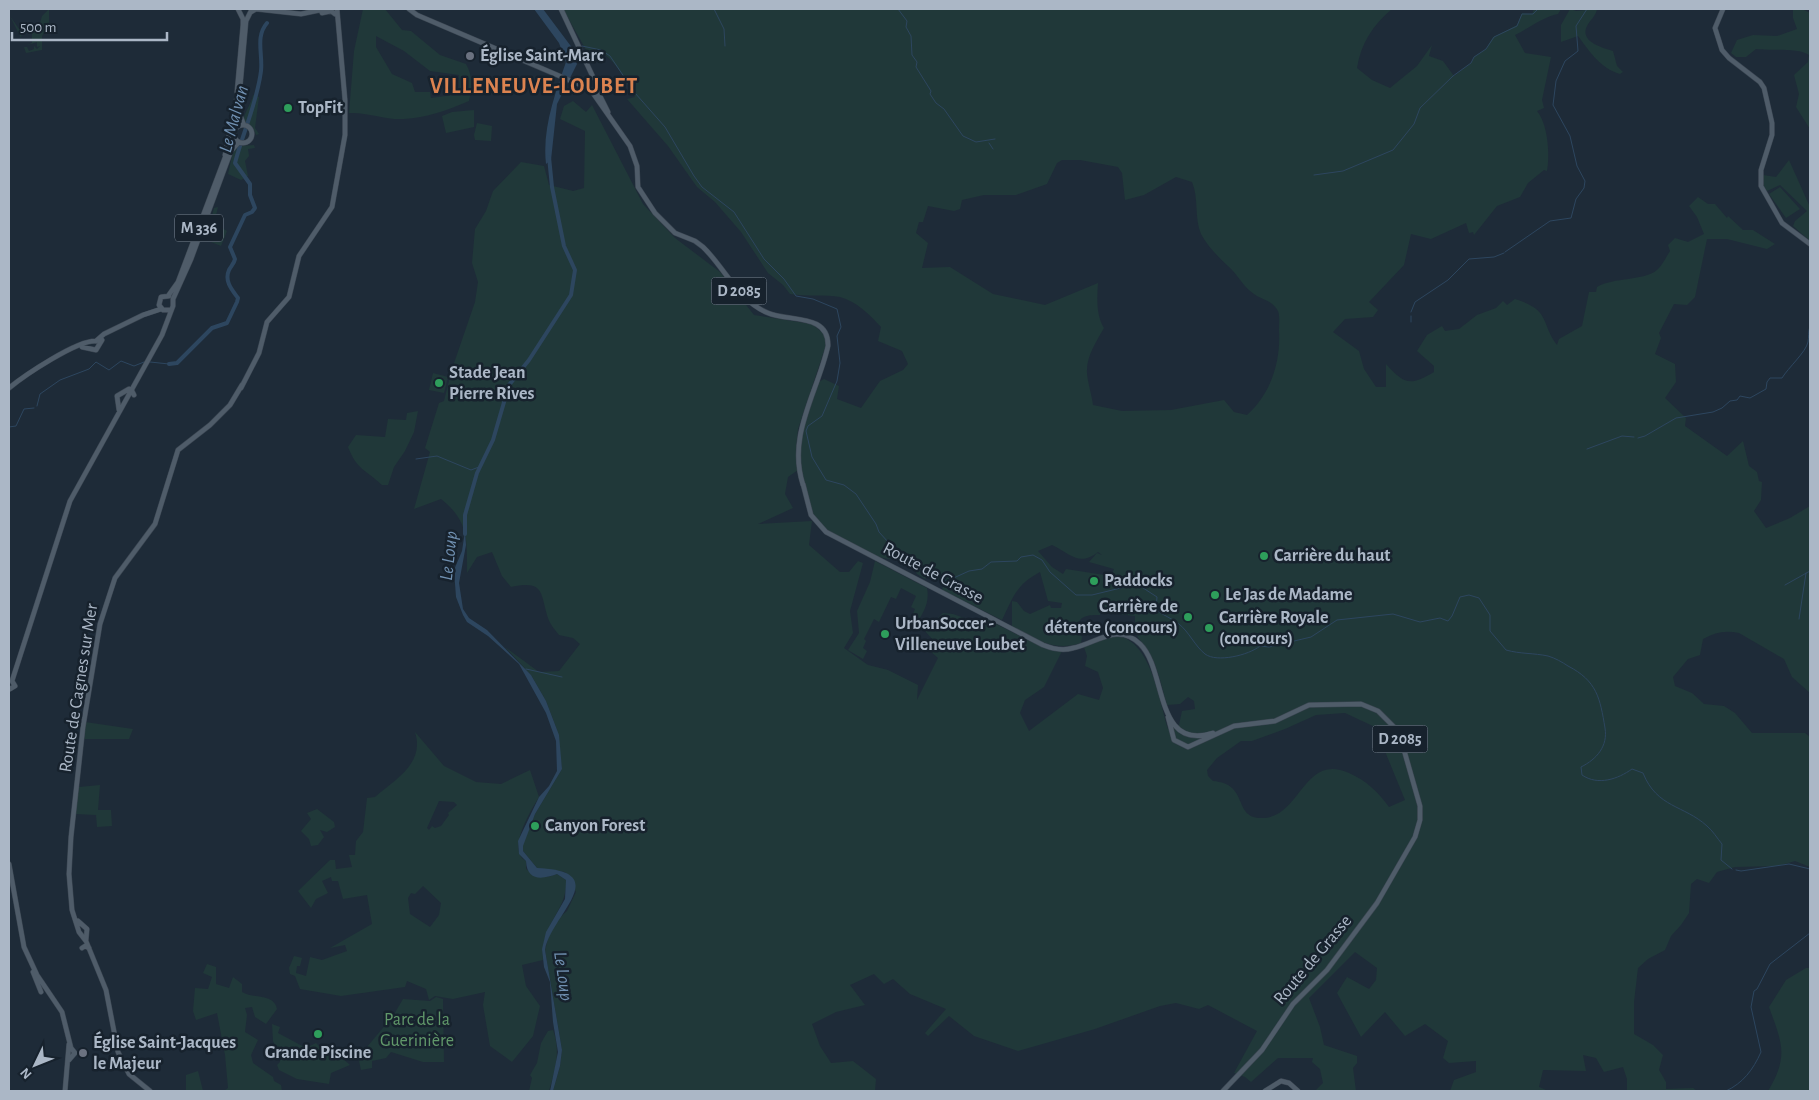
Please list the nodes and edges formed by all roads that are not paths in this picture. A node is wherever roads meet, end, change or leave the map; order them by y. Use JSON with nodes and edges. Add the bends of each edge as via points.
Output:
{"nodes":[{"id":1,"x":238,"y":9,"type":"edge"},
{"id":2,"x":268,"y":9,"type":"edge"},
{"id":3,"x":325,"y":9,"type":"edge"},
{"id":4,"x":410,"y":9,"type":"edge"},
{"id":5,"x":561,"y":9,"type":"edge"},
{"id":6,"x":1723,"y":9,"type":"edge"},
{"id":7,"x":260,"y":10,"type":"edge"},
{"id":8,"x":335,"y":10,"type":"edge"},
{"id":9,"x":250,"y":12,"type":"edge"},
{"id":10,"x":318,"y":12,"type":"junction"},
{"id":11,"x":305,"y":13,"type":"junction"},
{"id":12,"x":241,"y":14,"type":"junction"},
{"id":13,"x":246,"y":31,"type":"junction"},
{"id":14,"x":592,"y":86,"type":"junction"},
{"id":15,"x":599,"y":91,"type":"junction"},
{"id":16,"x":237,"y":95,"type":"junction"},
{"id":17,"x":610,"y":118,"type":"junction"},
{"id":18,"x":244,"y":125,"type":"junction"},
{"id":19,"x":239,"y":126,"type":"junction"},
{"id":20,"x":235,"y":138,"type":"junction"},
{"id":21,"x":239,"y":142,"type":"junction"},
{"id":22,"x":224,"y":159,"type":"junction"},
{"id":23,"x":1810,"y":244,"type":"edge"},
{"id":24,"x":168,"y":296,"type":"junction"},
{"id":25,"x":173,"y":299,"type":"junction"},
{"id":26,"x":159,"y":302,"type":"junction"},
{"id":27,"x":165,"y":310,"type":"junction"},
{"id":28,"x":143,"y":315,"type":"junction"},
{"id":29,"x":97,"y":343,"type":"junction"},
{"id":30,"x":90,"y":345,"type":"junction"},
{"id":31,"x":132,"y":388,"type":"junction"},
{"id":32,"x":9,"y":389,"type":"edge"},
{"id":33,"x":124,"y":395,"type":"junction"},
{"id":34,"x":134,"y":396,"type":"dead end"},
{"id":35,"x":121,"y":403,"type":"junction"},
{"id":36,"x":10,"y":682,"type":"edge"},
{"id":37,"x":10,"y":688,"type":"edge"},
{"id":38,"x":9,"y":696,"type":"edge"},
{"id":39,"x":1168,"y":717,"type":"junction"},
{"id":40,"x":1223,"y":730,"type":"junction"},
{"id":41,"x":71,"y":858,"type":"junction"},
{"id":42,"x":9,"y":864,"type":"edge"},
{"id":43,"x":72,"y":873,"type":"junction"},
{"id":44,"x":70,"y":886,"type":"junction"},
{"id":45,"x":81,"y":927,"type":"junction"},
{"id":46,"x":84,"y":935,"type":"junction"},
{"id":47,"x":82,"y":948,"type":"dead end"},
{"id":48,"x":89,"y":948,"type":"junction"},
{"id":49,"x":30,"y":964,"type":"junction"},
{"id":50,"x":41,"y":992,"type":"dead end"},
{"id":51,"x":65,"y":1091,"type":"edge"},
{"id":52,"x":150,"y":1091,"type":"edge"},
{"id":53,"x":1224,"y":1091,"type":"edge"},
{"id":54,"x":1265,"y":1091,"type":"edge"},
{"id":55,"x":1298,"y":1091,"type":"edge"}],
"edges":[{"from":1,"to":12,"type":"main road"},
{"from":2,"to":11,"type":"main road"},
{"from":3,"to":10,"type":"main road"},
{"from":4,"to":14,"type":"main road","number":"D 2085","via":[[417,15]]},
{"from":5,"to":14,"type":"main road","name":"Route de Grasse","via":[[592,78]]},
{"from":6,"to":23,"type":"main road","via":[[1715,28],[1722,50],[1760,82],[1772,123],[1772,135],[1761,170],[1761,186],[1782,223]]},
{"from":7,"to":9,"type":"main road"},
{"from":7,"to":11,"type":"main road"},
{"from":7,"to":13,"type":"main road","via":[[251,16]]},
{"from":8,"to":10,"type":"main road"},
{"from":8,"to":41,"type":"main road","name":"Route de Cagnes sur Mer","via":[[345,100],[345,135],[332,207],[299,256],[289,297],[271,318],[248,375],[223,412],[205,430],[180,447],[155,524],[117,573],[101,618],[82,734]]},
{"from":9,"to":12,"type":"main road"},
{"from":9,"to":13,"type":"main road"},
{"from":10,"to":11,"type":"main road"},
{"from":12,"to":16,"type":"main road","number":"M 336","via":[[243,25]]},
{"from":13,"to":18,"type":"main road","via":[[239,99]]},
{"from":14,"to":15,"type":"main road"},
{"from":14,"to":15,"type":"main road","name":"Route de Grasse","via":[[600,84]]},
{"from":14,"to":17,"type":"main road","name":"Route de Grasse","number":"D 2085"},
{"from":15,"to":17,"type":"main road","name":"Route de Grasse","number":"D 2085"},
{"from":16,"to":19,"type":"main road"},
{"from":16,"to":22,"type":"main road","number":"M 336"},
{"from":17,"to":39,"type":"main road","name":"Route de Grasse","number":"D 2085","via":[[634,156],[638,187],[668,228],[703,247],[754,306],[768,313],[811,321],[826,333],[828,346],[801,424],[798,453],[811,515],[826,532],[1043,645],[1071,649],[1116,634],[1132,638],[1150,657]]},
{"from":18,"to":19,"type":"main road"},
{"from":18,"to":21,"type":"main road","via":[[251,130],[252,138],[247,143]]},
{"from":19,"to":20,"type":"main road"},
{"from":20,"to":21,"type":"main road"},
{"from":20,"to":22,"type":"main road"},
{"from":21,"to":25,"type":"main road","number":"M 336","via":[[230,151]]},
{"from":22,"to":24,"type":"main road","number":"M 336","via":[[178,282]]},
{"from":24,"to":25,"type":"main road"},
{"from":24,"to":26,"type":"main road"},
{"from":25,"to":27,"type":"main road","via":[[174,304]]},
{"from":26,"to":27,"type":"main road"},
{"from":26,"to":28,"type":"main road"},
{"from":27,"to":28,"type":"main road"},
{"from":27,"to":31,"type":"main road","via":[[166,318],[156,344]]},
{"from":28,"to":29,"type":"main road","via":[[108,333]]},
{"from":29,"to":30,"type":"main road"},
{"from":29,"to":30,"type":"main road","via":[[96,350]]},
{"from":30,"to":32,"type":"main road","via":[[54,358]]},
{"from":31,"to":33,"type":"main road"},
{"from":31,"to":34,"type":"main road"},
{"from":33,"to":35,"type":"main road"},
{"from":33,"to":35,"type":"main road","via":[[117,396]]},
{"from":35,"to":36,"type":"main road","via":[[67,509]]},
{"from":36,"to":37,"type":"main road","via":[[15,686]]},
{"from":37,"to":38,"type":"main road"},
{"from":39,"to":40,"type":"main road","number":"D 2085","via":[[1180,730],[1193,736]]},
{"from":39,"to":40,"type":"main road","number":"D 2085","via":[[1173,738],[1185,747]]},
{"from":40,"to":53,"type":"main road","name":"Route de Grasse","number":"D 2085","via":[[1241,724],[1275,721],[1309,705],[1346,702],[1371,707],[1387,718],[1399,736],[1420,810],[1415,837],[1377,903],[1327,970],[1293,1004],[1262,1050]]},
{"from":41,"to":43,"type":"main road","name":"Route de Cagnes sur Mer"},
{"from":41,"to":44,"type":"main road","name":"Route de Cagnes sur Mer"},
{"from":42,"to":49,"type":"main road"},
{"from":43,"to":44,"type":"main road"},
{"from":43,"to":45,"type":"main road","name":"Route de Cagnes sur Mer","via":[[74,910]]},
{"from":44,"to":45,"type":"main road","name":"Route de Cagnes sur Mer","via":[[72,910]]},
{"from":45,"to":46,"type":"main road","via":[[79,932]]},
{"from":45,"to":46,"type":"main road","via":[[88,929]]},
{"from":46,"to":48,"type":"main road"},
{"from":47,"to":48,"type":"main road"},
{"from":48,"to":52,"type":"main road","via":[[106,990],[118,1052],[129,1074]]},
{"from":49,"to":50,"type":"main road"},
{"from":49,"to":51,"type":"main road","via":[[62,1012],[70,1047],[75,1053],[68,1062]]},
{"from":54,"to":55,"type":"main road","via":[[1281,1081]]}]}
